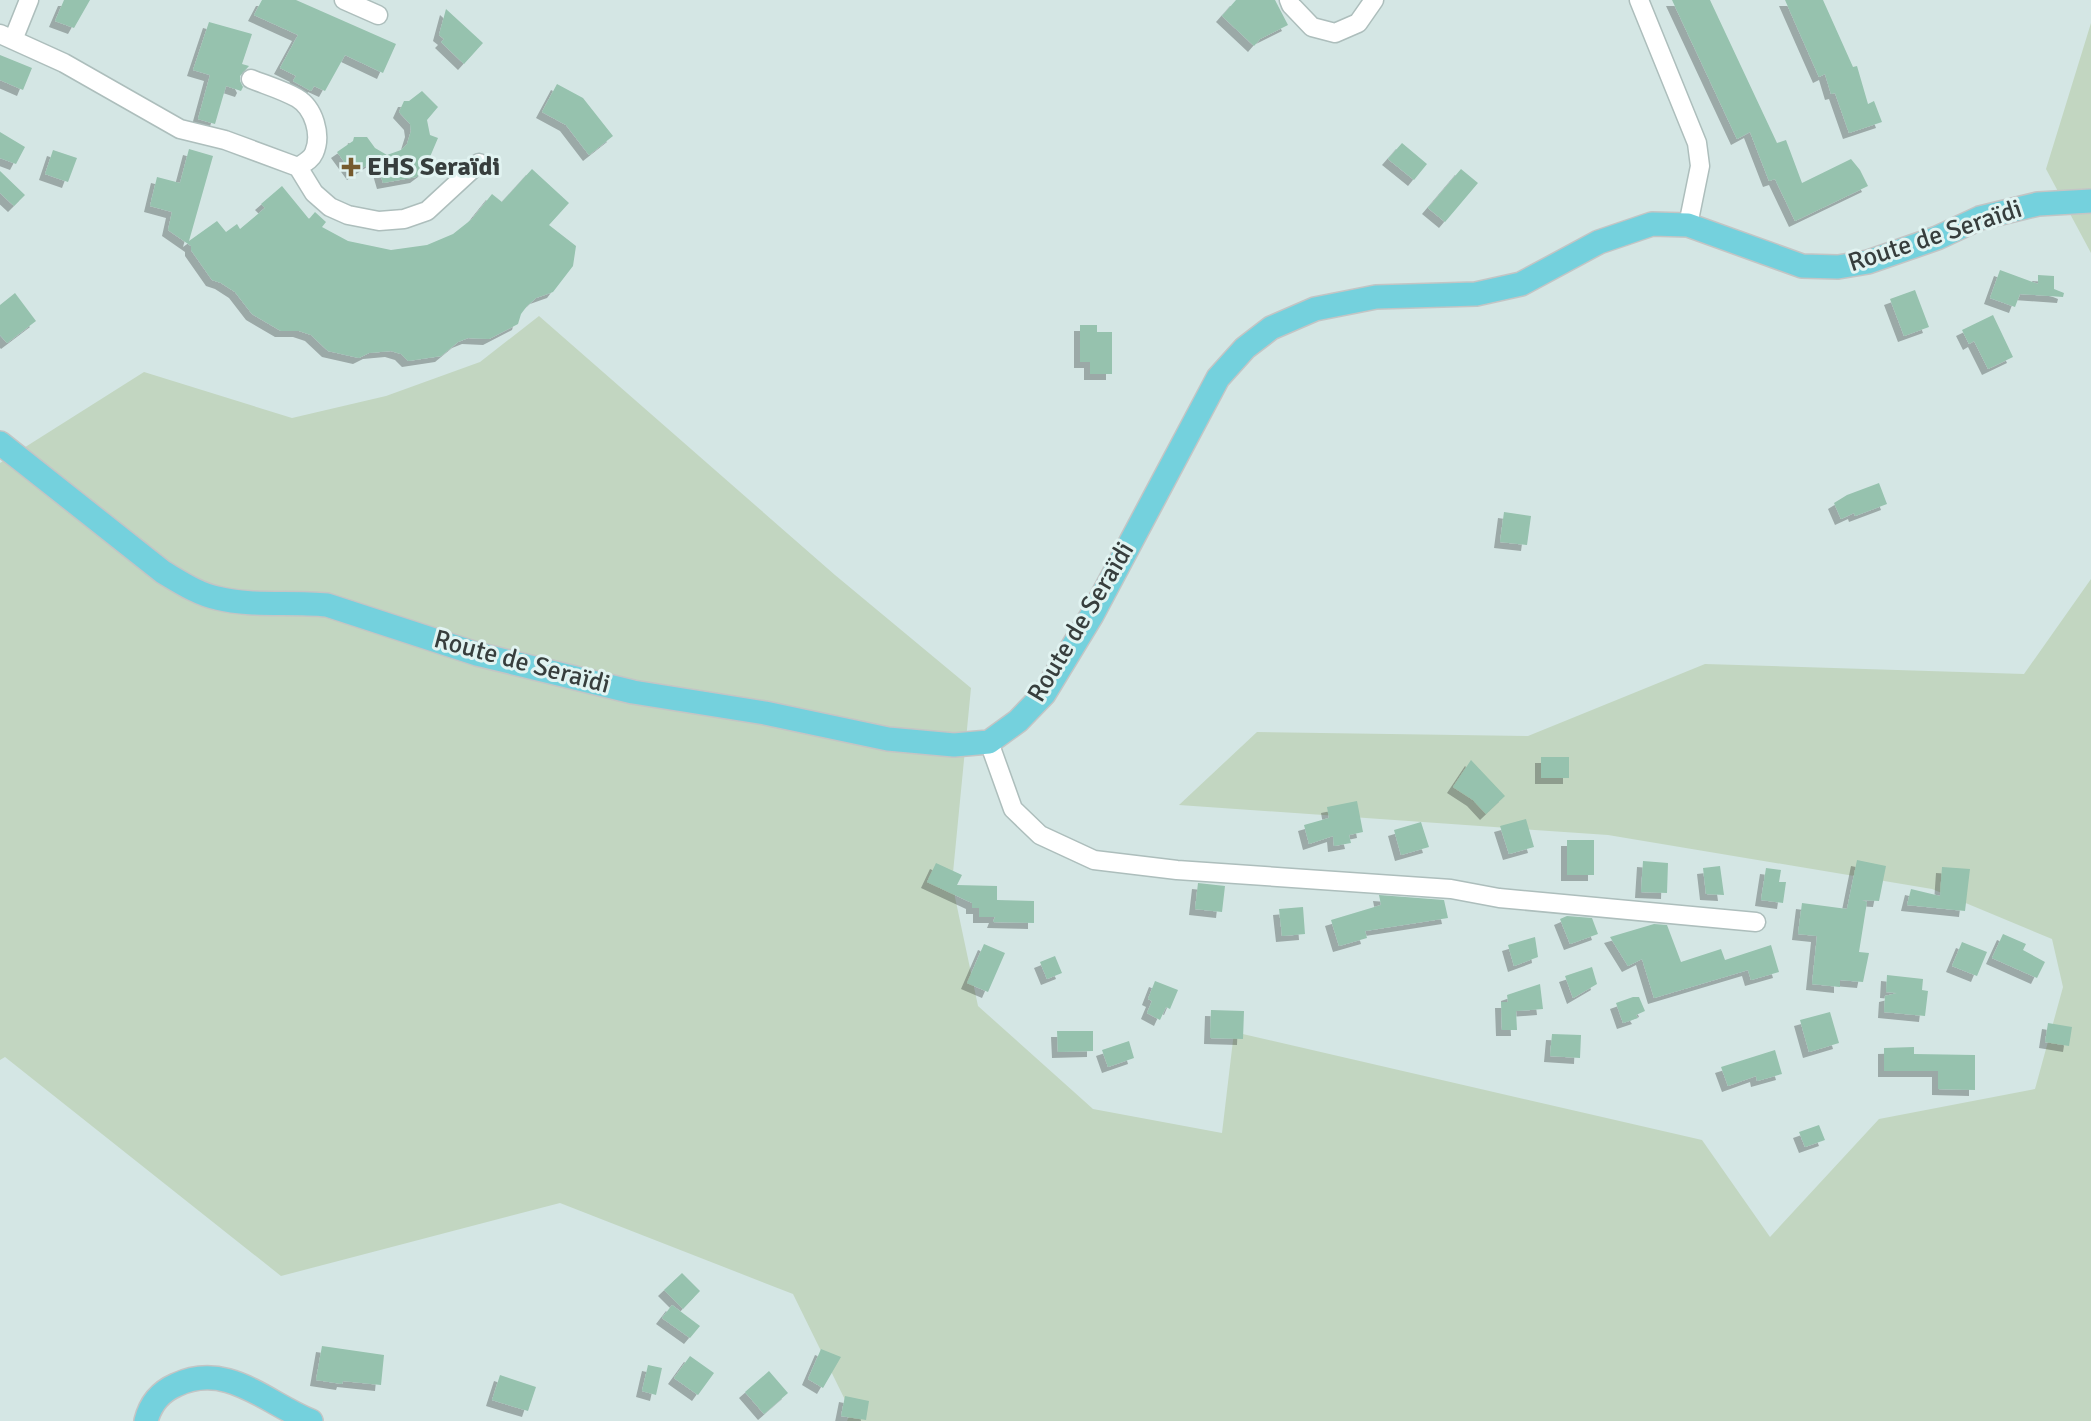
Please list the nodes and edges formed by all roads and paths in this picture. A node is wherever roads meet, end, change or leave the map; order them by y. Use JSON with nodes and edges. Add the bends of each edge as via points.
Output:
{"nodes":[{"id":1,"x":29,"y":0,"type":"edge"},
{"id":2,"x":344,"y":0,"type":"edge"},
{"id":3,"x":1289,"y":0,"type":"edge"},
{"id":4,"x":1374,"y":0,"type":"edge"},
{"id":5,"x":1639,"y":0,"type":"edge"},
{"id":6,"x":378,"y":15,"type":"dead end"},
{"id":7,"x":6,"y":37,"type":"edge"},
{"id":8,"x":251,"y":79,"type":"dead end"},
{"id":9,"x":479,"y":163,"type":"dead end"},
{"id":10,"x":298,"y":167,"type":"junction"},
{"id":11,"x":2091,"y":201,"type":"edge"},
{"id":12,"x":1688,"y":225,"type":"junction"},
{"id":13,"x":0,"y":443,"type":"edge"},
{"id":14,"x":989,"y":741,"type":"junction"},
{"id":15,"x":1756,"y":922,"type":"dead end"},
{"id":16,"x":146,"y":1421,"type":"edge"},
{"id":17,"x":310,"y":1421,"type":"edge"}],
"edges":[{"from":1,"to":7,"type":"street"},
{"from":2,"to":6,"type":"street"},
{"from":3,"to":4,"type":"street","via":[[1312,27],[1335,33],[1357,23]]},
{"from":5,"to":12,"type":"street","via":[[1697,144],[1700,166]]},
{"from":7,"to":10,"type":"street","via":[[64,63],[180,129]]},
{"from":8,"to":10,"type":"street","via":[[300,100],[309,110],[317,139],[314,153]]},
{"from":9,"to":10,"type":"street","via":[[427,211],[379,221],[330,206],[314,193]]},
{"from":11,"to":12,"type":"main road","name":"Route de Seraïdi","via":[[2038,204],[1980,218],[1868,262],[1838,267],[1802,266]]},
{"from":12,"to":14,"type":"main road","name":"Route de Seraïdi","via":[[1653,224],[1599,242],[1521,284],[1476,295],[1376,297],[1315,309],[1271,328],[1218,378],[1092,615],[1044,694],[1018,721]]},
{"from":13,"to":14,"type":"main road","name":"Route de Seraïdi","via":[[163,572],[216,598],[327,605],[477,654],[633,692],[888,739],[954,745]]},
{"from":14,"to":15,"type":"street","via":[[1013,809],[1040,835],[1094,860],[1451,889],[1499,898]]},
{"from":16,"to":17,"type":"main road","via":[[168,1389],[182,1382],[217,1378],[234,1381]]}]}
